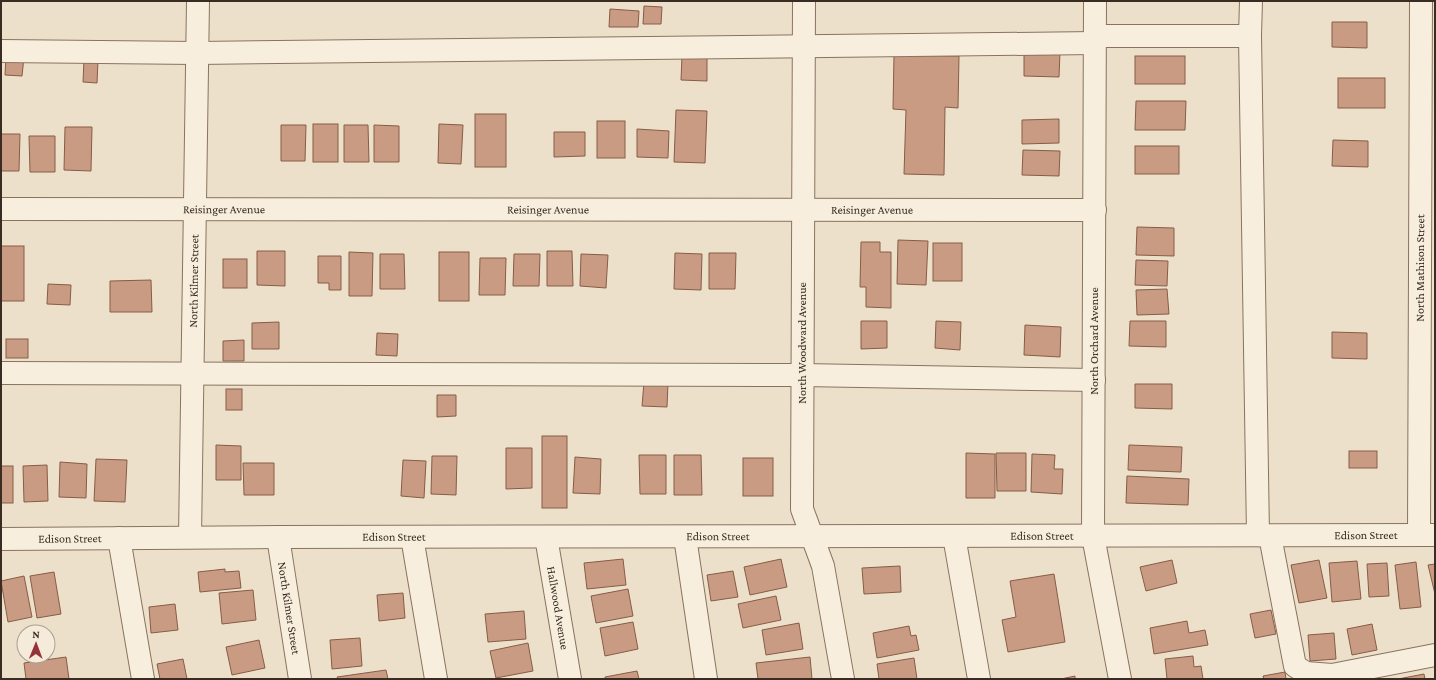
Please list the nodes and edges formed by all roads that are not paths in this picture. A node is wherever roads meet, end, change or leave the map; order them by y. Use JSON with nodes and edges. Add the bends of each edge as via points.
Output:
{"nodes":[{"id":1,"x":198,"y":1,"type":"edge"},
{"id":2,"x":804,"y":1,"type":"edge"},
{"id":3,"x":1095,"y":1,"type":"edge"},
{"id":4,"x":1251,"y":1,"type":"edge"},
{"id":5,"x":1421,"y":1,"type":"edge"},
{"id":6,"x":1250,"y":36,"type":"junction"},
{"id":7,"x":1095,"y":39,"type":"junction"},
{"id":8,"x":804,"y":45,"type":"junction"},
{"id":9,"x":1,"y":51,"type":"edge"},
{"id":10,"x":197,"y":52,"type":"junction"},
{"id":11,"x":1428,"y":71,"type":"edge"},
{"id":12,"x":1,"y":209,"type":"edge"},
{"id":13,"x":195,"y":210,"type":"junction"},
{"id":14,"x":1095,"y":210,"type":"junction"},
{"id":15,"x":802,"y":211,"type":"junction"},
{"id":16,"x":1428,"y":217,"type":"edge"},
{"id":17,"x":1428,"y":368,"type":"edge"},
{"id":18,"x":1,"y":373,"type":"edge"},
{"id":19,"x":192,"y":373,"type":"junction"},
{"id":20,"x":802,"y":374,"type":"junction"},
{"id":21,"x":1094,"y":380,"type":"junction"},
{"id":22,"x":1427,"y":535,"type":"edge"},
{"id":23,"x":954,"y":536,"type":"junction"},
{"id":24,"x":1093,"y":536,"type":"junction"},
{"id":25,"x":1270,"y":536,"type":"junction"},
{"id":26,"x":190,"y":537,"type":"junction"},
{"id":27,"x":278,"y":537,"type":"junction"},
{"id":28,"x":412,"y":537,"type":"junction"},
{"id":29,"x":546,"y":537,"type":"junction"},
{"id":30,"x":685,"y":537,"type":"junction"},
{"id":31,"x":812,"y":537,"type":"junction"},
{"id":32,"x":120,"y":538,"type":"junction"},
{"id":33,"x":1,"y":539,"type":"edge"},
{"id":34,"x":1435,"y":656,"type":"edge"},
{"id":35,"x":1296,"y":672,"type":"edge"},
{"id":36,"x":143,"y":679,"type":"edge"},
{"id":37,"x":300,"y":679,"type":"edge"},
{"id":38,"x":436,"y":679,"type":"edge"},
{"id":39,"x":570,"y":679,"type":"edge"},
{"id":40,"x":706,"y":679,"type":"edge"},
{"id":41,"x":843,"y":679,"type":"edge"},
{"id":42,"x":979,"y":679,"type":"edge"},
{"id":43,"x":1120,"y":679,"type":"edge"}],
"edges":[{"from":1,"to":10,"type":"street","name":"North Kilmer Street"},
{"from":2,"to":8,"type":"street","name":"North Woodward Avenue"},
{"from":3,"to":7,"type":"street","name":"North Orchard Avenue"},
{"from":4,"to":6,"type":"street"},
{"from":5,"to":11,"type":"street","name":"North Mathison Street"},
{"from":6,"to":7,"type":"street"},
{"from":6,"to":25,"type":"street","via":[[1258,535]]},
{"from":7,"to":8,"type":"street"},
{"from":7,"to":14,"type":"street","name":"North Orchard Avenue"},
{"from":8,"to":10,"type":"street"},
{"from":8,"to":15,"type":"street","name":"North Woodward Avenue"},
{"from":9,"to":10,"type":"street"},
{"from":10,"to":13,"type":"street","name":"North Kilmer Street"},
{"from":11,"to":16,"type":"street","name":"North Mathison Street"},
{"from":12,"to":13,"type":"street","name":"Reisinger Avenue"},
{"from":13,"to":15,"type":"street","name":"Reisinger Avenue"},
{"from":13,"to":19,"type":"street","name":"North Kilmer Street"},
{"from":14,"to":15,"type":"street","name":"Reisinger Avenue"},
{"from":14,"to":21,"type":"street","name":"North Orchard Avenue"},
{"from":15,"to":20,"type":"street","name":"North Woodward Avenue"},
{"from":16,"to":17,"type":"street","name":"North Mathison Street"},
{"from":17,"to":22,"type":"street","name":"North Mathison Street"},
{"from":18,"to":19,"type":"street"},
{"from":19,"to":20,"type":"street"},
{"from":19,"to":26,"type":"street","name":"North Kilmer Street"},
{"from":20,"to":21,"type":"street"},
{"from":20,"to":31,"type":"street","name":"North Woodward Avenue","via":[[802,509]]},
{"from":21,"to":24,"type":"street","name":"North Orchard Avenue"},
{"from":22,"to":25,"type":"street","name":"Edison Street"},
{"from":23,"to":24,"type":"street","name":"Edison Street"},
{"from":23,"to":31,"type":"street","name":"Edison Street"},
{"from":23,"to":42,"type":"street"},
{"from":24,"to":25,"type":"street","name":"Edison Street"},
{"from":24,"to":43,"type":"street","name":"North Orchard Avenue"},
{"from":25,"to":35,"type":"street"},
{"from":26,"to":27,"type":"street","name":"Edison Street"},
{"from":26,"to":32,"type":"street","name":"Edison Street"},
{"from":27,"to":28,"type":"street","name":"Edison Street"},
{"from":27,"to":37,"type":"street","name":"North Kilmer Street"},
{"from":28,"to":29,"type":"street","name":"Edison Street"},
{"from":28,"to":38,"type":"street"},
{"from":29,"to":30,"type":"street","name":"Edison Street"},
{"from":29,"to":39,"type":"street","name":"Hallwood Avenue"},
{"from":30,"to":31,"type":"street","name":"Edison Street"},
{"from":30,"to":40,"type":"street"},
{"from":31,"to":41,"type":"street","name":"North Woodward Avenue","via":[[823,566]]},
{"from":32,"to":33,"type":"street","name":"Edison Street"},
{"from":32,"to":36,"type":"street"},
{"from":34,"to":35,"type":"street","via":[[1332,675]]}]}
